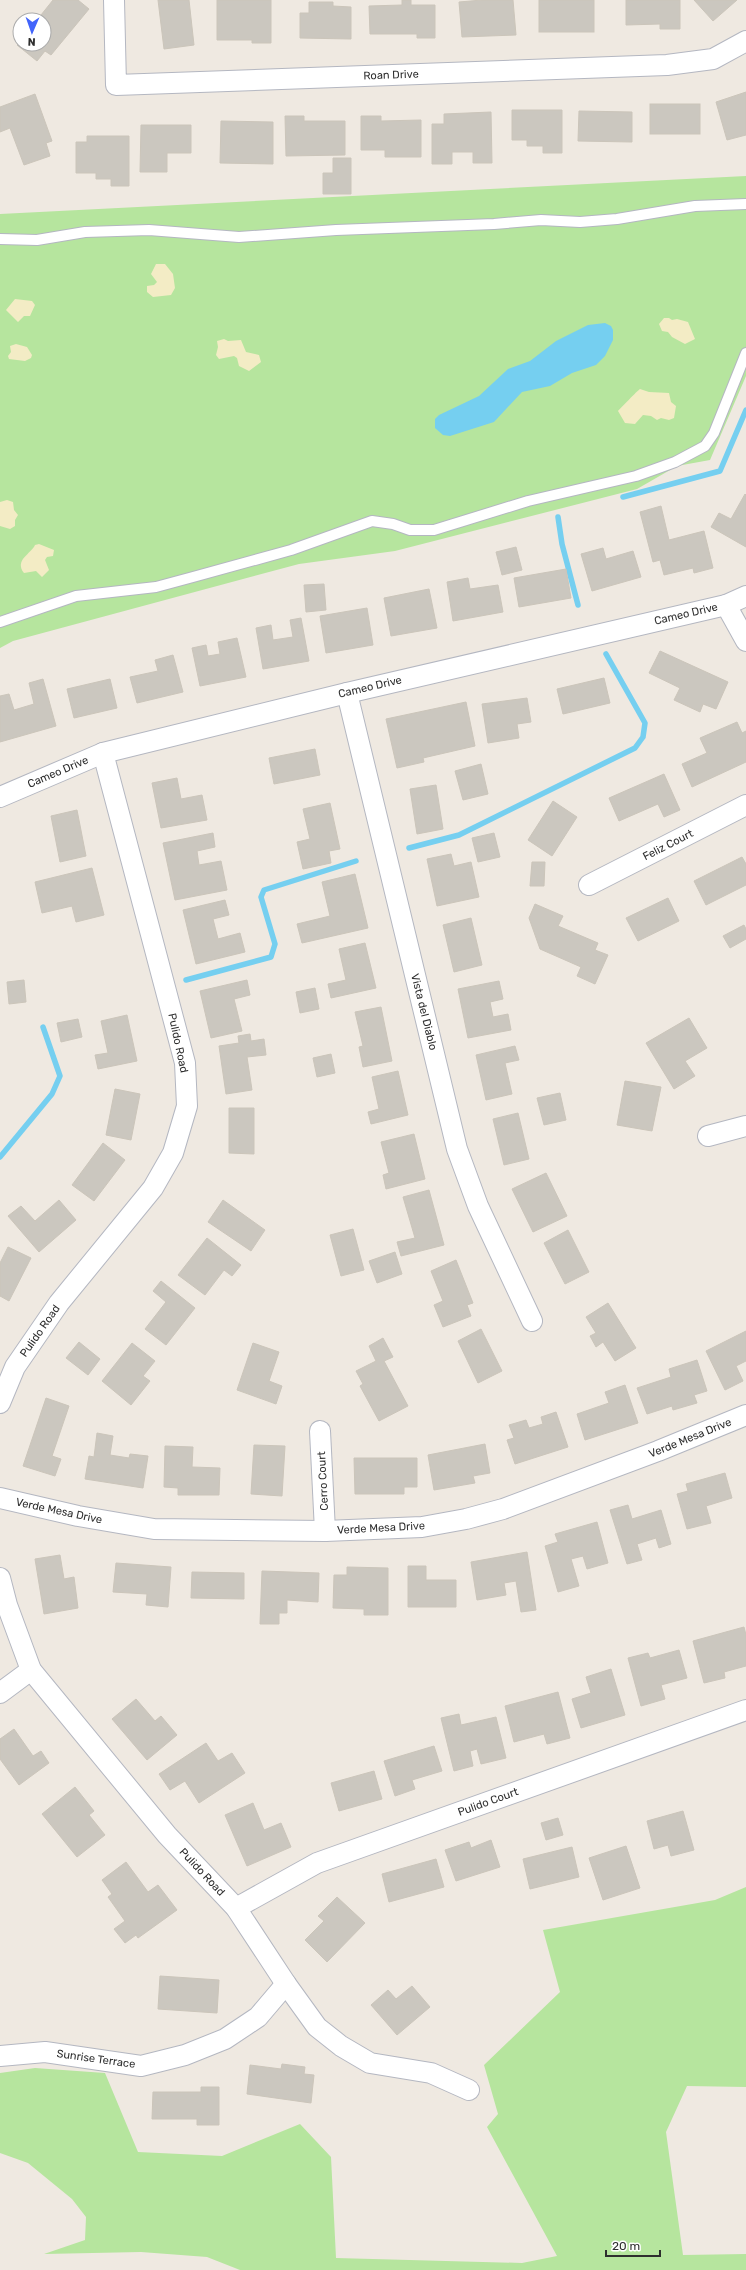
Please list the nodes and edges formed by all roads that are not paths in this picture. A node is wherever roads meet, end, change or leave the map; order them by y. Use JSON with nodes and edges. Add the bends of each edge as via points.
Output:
{"nodes":[{"id":1,"x":114,"y":0,"type":"edge"},
{"id":2,"x":746,"y":41,"type":"edge"},
{"id":3,"x":746,"y":204,"type":"edge"},
{"id":4,"x":0,"y":240,"type":"edge"},
{"id":5,"x":746,"y":353,"type":"edge"},
{"id":6,"x":746,"y":596,"type":"edge"},
{"id":7,"x":726,"y":605,"type":"junction"},
{"id":8,"x":0,"y":622,"type":"edge"},
{"id":9,"x":746,"y":641,"type":"edge"},
{"id":10,"x":347,"y":693,"type":"junction"},
{"id":11,"x":103,"y":753,"type":"junction"},
{"id":12,"x":0,"y":797,"type":"edge"},
{"id":13,"x":746,"y":805,"type":"edge"},
{"id":14,"x":589,"y":885,"type":"dead end"},
{"id":15,"x":746,"y":1126,"type":"edge"},
{"id":16,"x":708,"y":1136,"type":"dead end"},
{"id":17,"x":532,"y":1321,"type":"dead end"},
{"id":18,"x":0,"y":1403,"type":"edge"},
{"id":19,"x":746,"y":1415,"type":"edge"},
{"id":20,"x":320,"y":1431,"type":"dead end"},
{"id":21,"x":0,"y":1498,"type":"edge"},
{"id":22,"x":325,"y":1531,"type":"junction"},
{"id":23,"x":0,"y":1578,"type":"edge"},
{"id":24,"x":31,"y":1670,"type":"junction"},
{"id":25,"x":0,"y":1693,"type":"edge"},
{"id":26,"x":746,"y":1710,"type":"edge"},
{"id":27,"x":236,"y":1908,"type":"junction"},
{"id":28,"x":286,"y":1984,"type":"junction"},
{"id":29,"x":0,"y":2056,"type":"edge"},
{"id":30,"x":469,"y":2090,"type":"dead end"}],
"edges":[{"from":1,"to":2,"type":"street","name":"Roan Drive","via":[[116,85],[668,65],[713,59]]},
{"from":3,"to":4,"type":"lane","via":[[695,206],[617,219],[580,222],[541,220],[239,237],[141,230],[85,232],[36,240]]},
{"from":5,"to":8,"type":"lane","via":[[714,433],[705,446],[675,462],[636,476],[528,501],[434,530],[410,530],[372,521],[290,550],[193,577],[156,587],[76,596]]},
{"from":6,"to":7,"type":"street","name":"Cameo Drive"},
{"from":7,"to":9,"type":"street"},
{"from":7,"to":10,"type":"street","name":"Cameo Drive"},
{"from":10,"to":11,"type":"street","name":"Cameo Drive"},
{"from":10,"to":17,"type":"street","name":"Vista del Diablo","via":[[457,1149],[478,1206]]},
{"from":11,"to":12,"type":"street","name":"Cameo Drive"},
{"from":11,"to":18,"type":"street","name":"Pulido Road","via":[[185,1063],[187,1106],[173,1153],[153,1188],[59,1303],[14,1367]]},
{"from":13,"to":14,"type":"street","name":"Feliz Court"},
{"from":15,"to":16,"type":"street"},
{"from":19,"to":22,"type":"street","name":"Verde Mesa Drive","via":[[503,1509],[422,1528]]},
{"from":20,"to":22,"type":"street","name":"Cerro Court"},
{"from":21,"to":22,"type":"street","name":"Verde Mesa Drive","via":[[78,1516],[154,1529]]},
{"from":23,"to":24,"type":"street","name":"Pulido Road"},
{"from":24,"to":25,"type":"street"},
{"from":24,"to":27,"type":"street","name":"Pulido Road","via":[[167,1834]]},
{"from":26,"to":27,"type":"street","name":"Pulido Court","via":[[317,1863]]},
{"from":27,"to":28,"type":"street","name":"Pulido Road"},
{"from":28,"to":29,"type":"street","name":"Sunrise Terrace","via":[[258,2017],[225,2039],[185,2055],[141,2066],[45,2052]]},
{"from":28,"to":30,"type":"street","name":"Pulido Road","via":[[317,2027],[364,2060],[431,2073]]}]}
